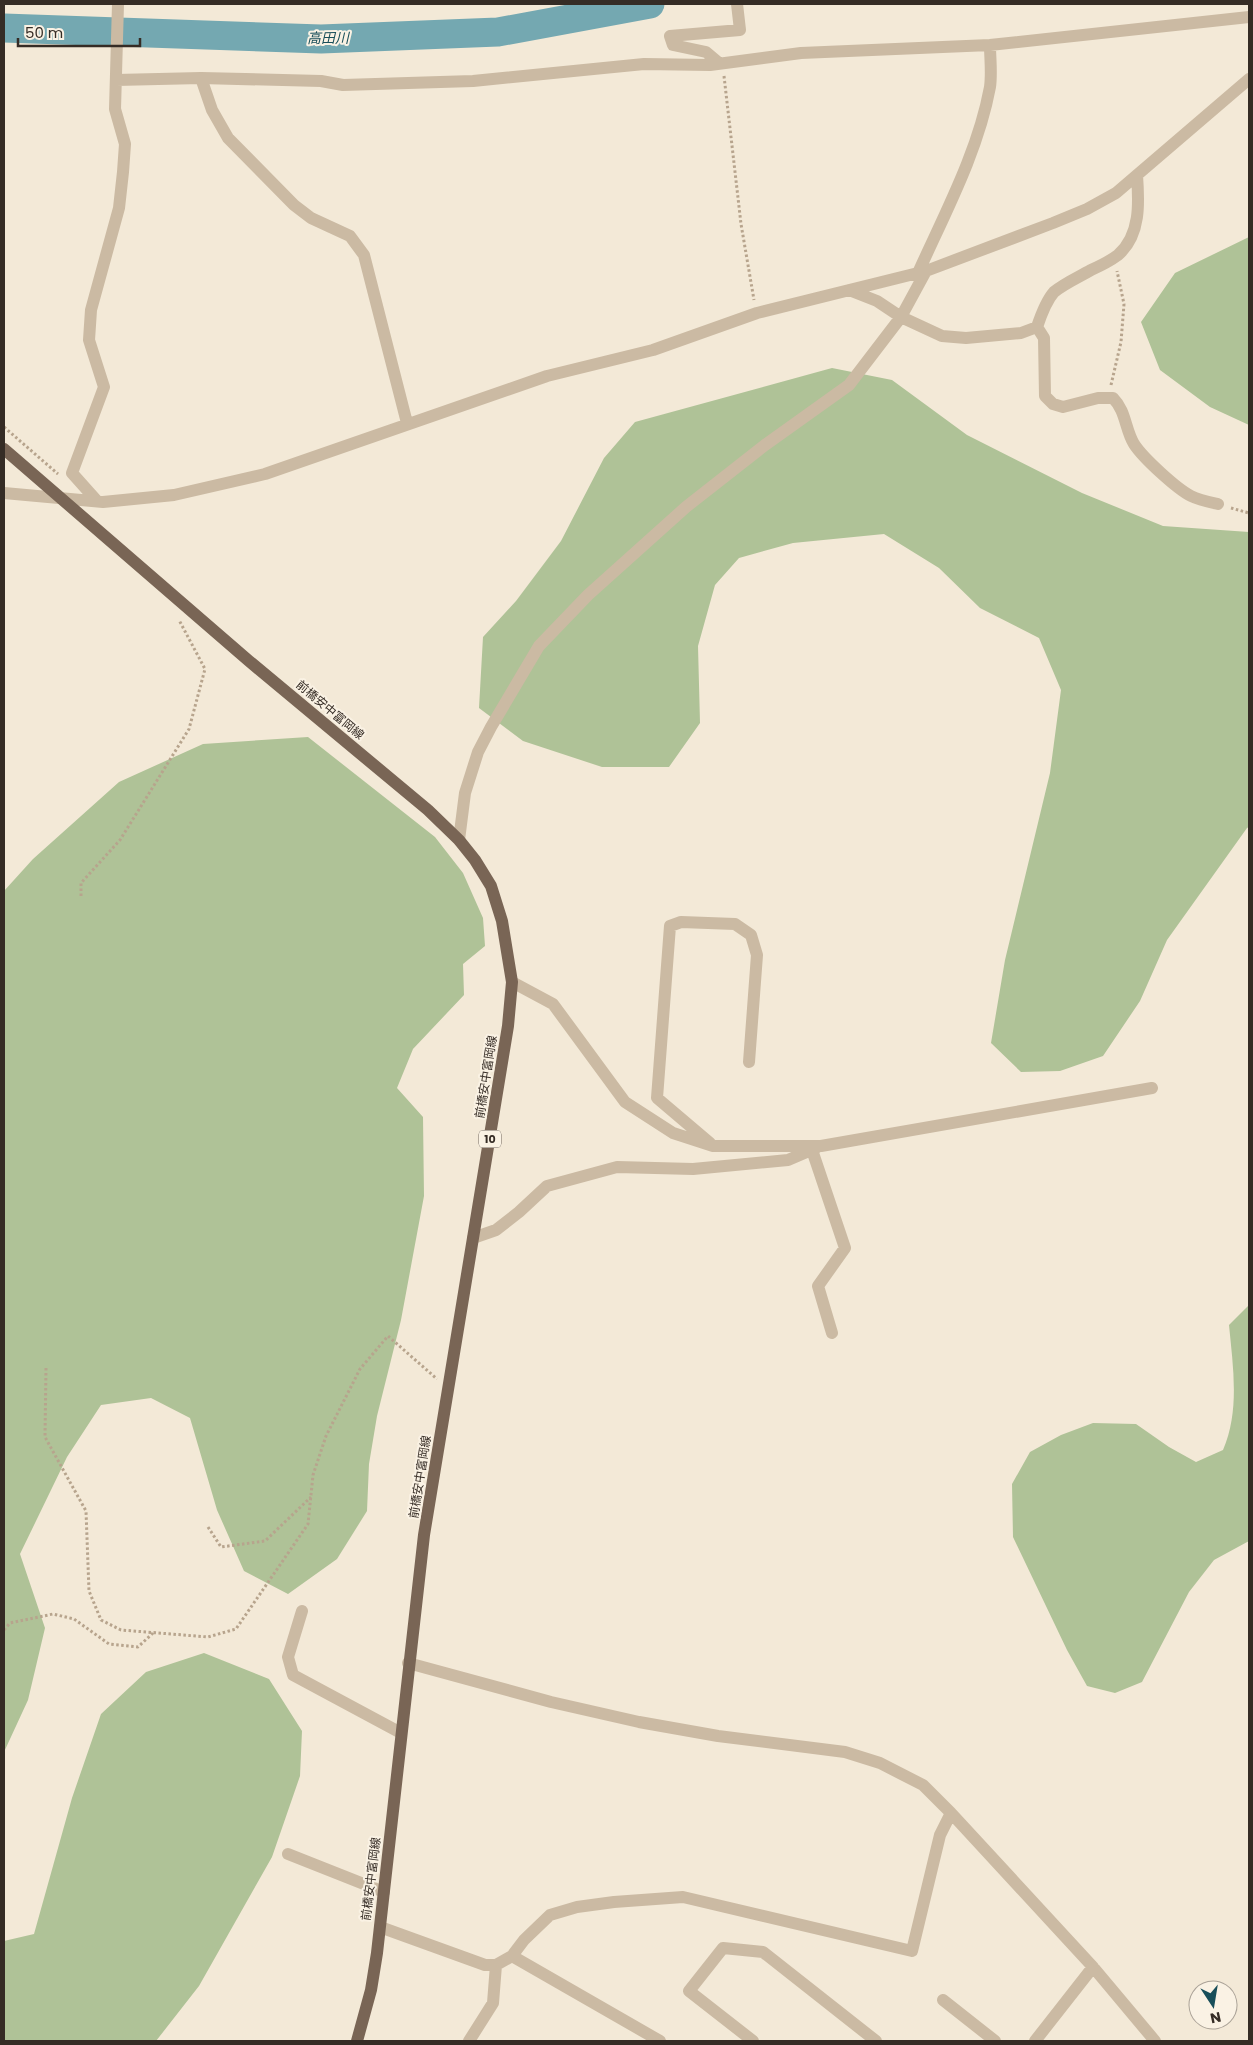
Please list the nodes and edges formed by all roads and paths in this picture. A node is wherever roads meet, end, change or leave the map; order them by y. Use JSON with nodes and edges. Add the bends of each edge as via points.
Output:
{"nodes":[{"id":1,"x":118,"y":4,"type":"edge"},
{"id":2,"x":737,"y":4,"type":"edge"},
{"id":3,"x":1249,"y":17,"type":"edge"},
{"id":4,"x":990,"y":44,"type":"junction"},
{"id":5,"x":721,"y":63,"type":"junction"},
{"id":6,"x":201,"y":78,"type":"junction"},
{"id":7,"x":1249,"y":79,"type":"edge"},
{"id":8,"x":116,"y":80,"type":"junction"},
{"id":9,"x":1137,"y":175,"type":"junction"},
{"id":10,"x":1118,"y":254,"type":"junction"},
{"id":11,"x":922,"y":272,"type":"junction"},
{"id":12,"x":848,"y":290,"type":"junction"},
{"id":13,"x":757,"y":313,"type":"junction"},
{"id":14,"x":901,"y":317,"type":"junction"},
{"id":15,"x":1037,"y":326,"type":"junction"},
{"id":16,"x":1113,"y":398,"type":"junction"},
{"id":17,"x":407,"y":423,"type":"junction"},
{"id":18,"x":4,"y":427,"type":"edge"},
{"id":19,"x":4,"y":449,"type":"edge"},
{"id":20,"x":63,"y":478,"type":"dead end"},
{"id":21,"x":4,"y":493,"type":"edge"},
{"id":22,"x":62,"y":499,"type":"junction"},
{"id":23,"x":97,"y":501,"type":"junction"},
{"id":24,"x":1218,"y":504,"type":"joint"},
{"id":25,"x":1249,"y":513,"type":"edge"},
{"id":26,"x":175,"y":597,"type":"junction"},
{"id":27,"x":458,"y":840,"type":"junction"},
{"id":28,"x":81,"y":896,"type":"dead end"},
{"id":29,"x":512,"y":982,"type":"junction"},
{"id":30,"x":749,"y":1062,"type":"dead end"},
{"id":31,"x":1152,"y":1088,"type":"dead end"},
{"id":32,"x":713,"y":1146,"type":"junction"},
{"id":33,"x":816,"y":1148,"type":"junction"},
{"id":34,"x":473,"y":1238,"type":"junction"},
{"id":35,"x":832,"y":1333,"type":"dead end"},
{"id":36,"x":46,"y":1368,"type":"dead end"},
{"id":37,"x":448,"y":1388,"type":"junction"},
{"id":38,"x":311,"y":1497,"type":"junction"},
{"id":39,"x":208,"y":1527,"type":"dead end"},
{"id":40,"x":302,"y":1611,"type":"dead end"},
{"id":41,"x":4,"y":1630,"type":"edge"},
{"id":42,"x":153,"y":1633,"type":"junction"},
{"id":43,"x":408,"y":1663,"type":"junction"},
{"id":44,"x":401,"y":1733,"type":"junction"},
{"id":45,"x":951,"y":1813,"type":"junction"},
{"id":46,"x":288,"y":1854,"type":"dead end"},
{"id":47,"x":384,"y":1892,"type":"junction"},
{"id":48,"x":380,"y":1927,"type":"junction"},
{"id":49,"x":512,"y":1956,"type":"junction"},
{"id":50,"x":496,"y":1965,"type":"junction"},
{"id":51,"x":1093,"y":1967,"type":"junction"},
{"id":52,"x":943,"y":2000,"type":"dead end"},
{"id":53,"x":1148,"y":2038,"type":"edge"},
{"id":54,"x":357,"y":2041,"type":"edge"},
{"id":55,"x":469,"y":2041,"type":"edge"},
{"id":56,"x":660,"y":2041,"type":"edge"},
{"id":57,"x":753,"y":2041,"type":"edge"},
{"id":58,"x":876,"y":2041,"type":"edge"},
{"id":59,"x":995,"y":2041,"type":"edge"},
{"id":60,"x":1035,"y":2041,"type":"edge"}],
"edges":[{"from":1,"to":8,"type":"street"},
{"from":2,"to":5,"type":"street","via":[[740,30],[670,36],[673,46],[706,52]]},
{"from":3,"to":4,"type":"street"},
{"from":4,"to":5,"type":"street","via":[[801,53]]},
{"from":4,"to":11,"type":"street","via":[[990,85],[982,121]]},
{"from":5,"to":6,"type":"street","via":[[644,64],[473,81],[343,84],[321,80]]},
{"from":5,"to":13,"type":"path","via":[[741,224]]},
{"from":6,"to":8,"type":"street"},
{"from":6,"to":17,"type":"street","via":[[212,110],[228,138],[294,205],[311,218],[350,236],[364,255]]},
{"from":7,"to":9,"type":"street"},
{"from":8,"to":23,"type":"street","via":[[115,109],[125,144],[119,208],[93,302],[89,340],[104,387],[72,473]]},
{"from":9,"to":10,"type":"street","via":[[1139,204],[1135,228]]},
{"from":9,"to":11,"type":"street","via":[[1116,193],[1087,209]]},
{"from":10,"to":15,"type":"street","via":[[1053,294]]},
{"from":10,"to":16,"type":"path","via":[[1115,266],[1124,304],[1121,342],[1111,384]]},
{"from":11,"to":12,"type":"street"},
{"from":11,"to":14,"type":"street"},
{"from":12,"to":13,"type":"street"},
{"from":12,"to":14,"type":"street","via":[[877,301]]},
{"from":13,"to":17,"type":"street","via":[[653,350],[547,376]]},
{"from":14,"to":15,"type":"street","via":[[942,336],[966,338],[1021,333]]},
{"from":14,"to":27,"type":"street","via":[[849,385],[686,507],[588,595],[539,646],[478,752],[465,793]]},
{"from":15,"to":16,"type":"street","via":[[1044,338],[1045,396],[1053,404],[1063,407],[1098,398]]},
{"from":16,"to":24,"type":"street","via":[[1120,406],[1134,444],[1150,461],[1192,497]]},
{"from":17,"to":23,"type":"street","via":[[265,474],[174,496]]},
{"from":18,"to":20,"type":"path"},
{"from":19,"to":22,"type":"main road","name":"前橋安中富岡線","number":"10"},
{"from":21,"to":22,"type":"street"},
{"from":22,"to":23,"type":"street"},
{"from":22,"to":26,"type":"main road","name":"前橋安中富岡線","number":"10"},
{"from":24,"to":25,"type":"path"},
{"from":26,"to":27,"type":"main road","name":"前橋安中富岡線","number":"10","via":[[428,810]]},
{"from":26,"to":28,"type":"path","via":[[179,622],[205,669],[189,729],[120,840],[81,883]]},
{"from":27,"to":29,"type":"main road","name":"前橋安中富岡線","number":"10","via":[[491,886],[502,921]]},
{"from":29,"to":32,"type":"street","via":[[553,1004],[625,1102],[673,1134]]},
{"from":29,"to":34,"type":"main road","name":"前橋安中富岡線","number":"10","via":[[508,1026]]},
{"from":30,"to":32,"type":"street","via":[[757,955],[751,935],[736,924],[681,922],[670,926],[657,1098]]},
{"from":31,"to":33,"type":"street"},
{"from":32,"to":33,"type":"street"},
{"from":33,"to":34,"type":"street","via":[[788,1160],[693,1169],[617,1167],[547,1186],[496,1230]]},
{"from":33,"to":35,"type":"street","via":[[845,1248],[818,1286]]},
{"from":34,"to":37,"type":"main road","name":"前橋安中富岡線","number":"10"},
{"from":36,"to":42,"type":"path","via":[[45,1437],[86,1511],[89,1591],[101,1620],[121,1630]]},
{"from":37,"to":38,"type":"path","via":[[388,1336],[360,1369],[326,1436],[313,1475]]},
{"from":37,"to":43,"type":"main road","name":"前橋安中富岡線","number":"10","via":[[424,1535]]},
{"from":38,"to":39,"type":"path","via":[[265,1541],[221,1547]]},
{"from":38,"to":42,"type":"path","via":[[308,1524],[236,1629],[208,1637]]},
{"from":40,"to":44,"type":"street","via":[[288,1657],[293,1674]]},
{"from":41,"to":42,"type":"path","via":[[10,1623],[53,1614],[74,1619],[109,1644],[138,1647]]},
{"from":43,"to":44,"type":"main road","name":"前橋安中富岡線","number":"10"},
{"from":43,"to":45,"type":"street","via":[[639,1722],[845,1752],[880,1763],[923,1786]]},
{"from":44,"to":47,"type":"main road","name":"前橋安中富岡線","number":"10"},
{"from":45,"to":49,"type":"street","via":[[940,1835],[912,1951],[683,1897],[577,1907],[550,1915]]},
{"from":45,"to":51,"type":"street"},
{"from":46,"to":47,"type":"street"},
{"from":47,"to":48,"type":"main road","name":"前橋安中富岡線","number":"10"},
{"from":48,"to":50,"type":"street","via":[[485,1965]]},
{"from":48,"to":54,"type":"main road","name":"前橋安中富岡線","number":"10","via":[[371,1990]]},
{"from":49,"to":50,"type":"street"},
{"from":49,"to":56,"type":"street"},
{"from":50,"to":55,"type":"street","via":[[493,2003]]},
{"from":51,"to":53,"type":"street"},
{"from":51,"to":60,"type":"street"},
{"from":52,"to":59,"type":"street"},
{"from":57,"to":58,"type":"street","via":[[689,1991],[723,1948],[763,1952]]}]}
